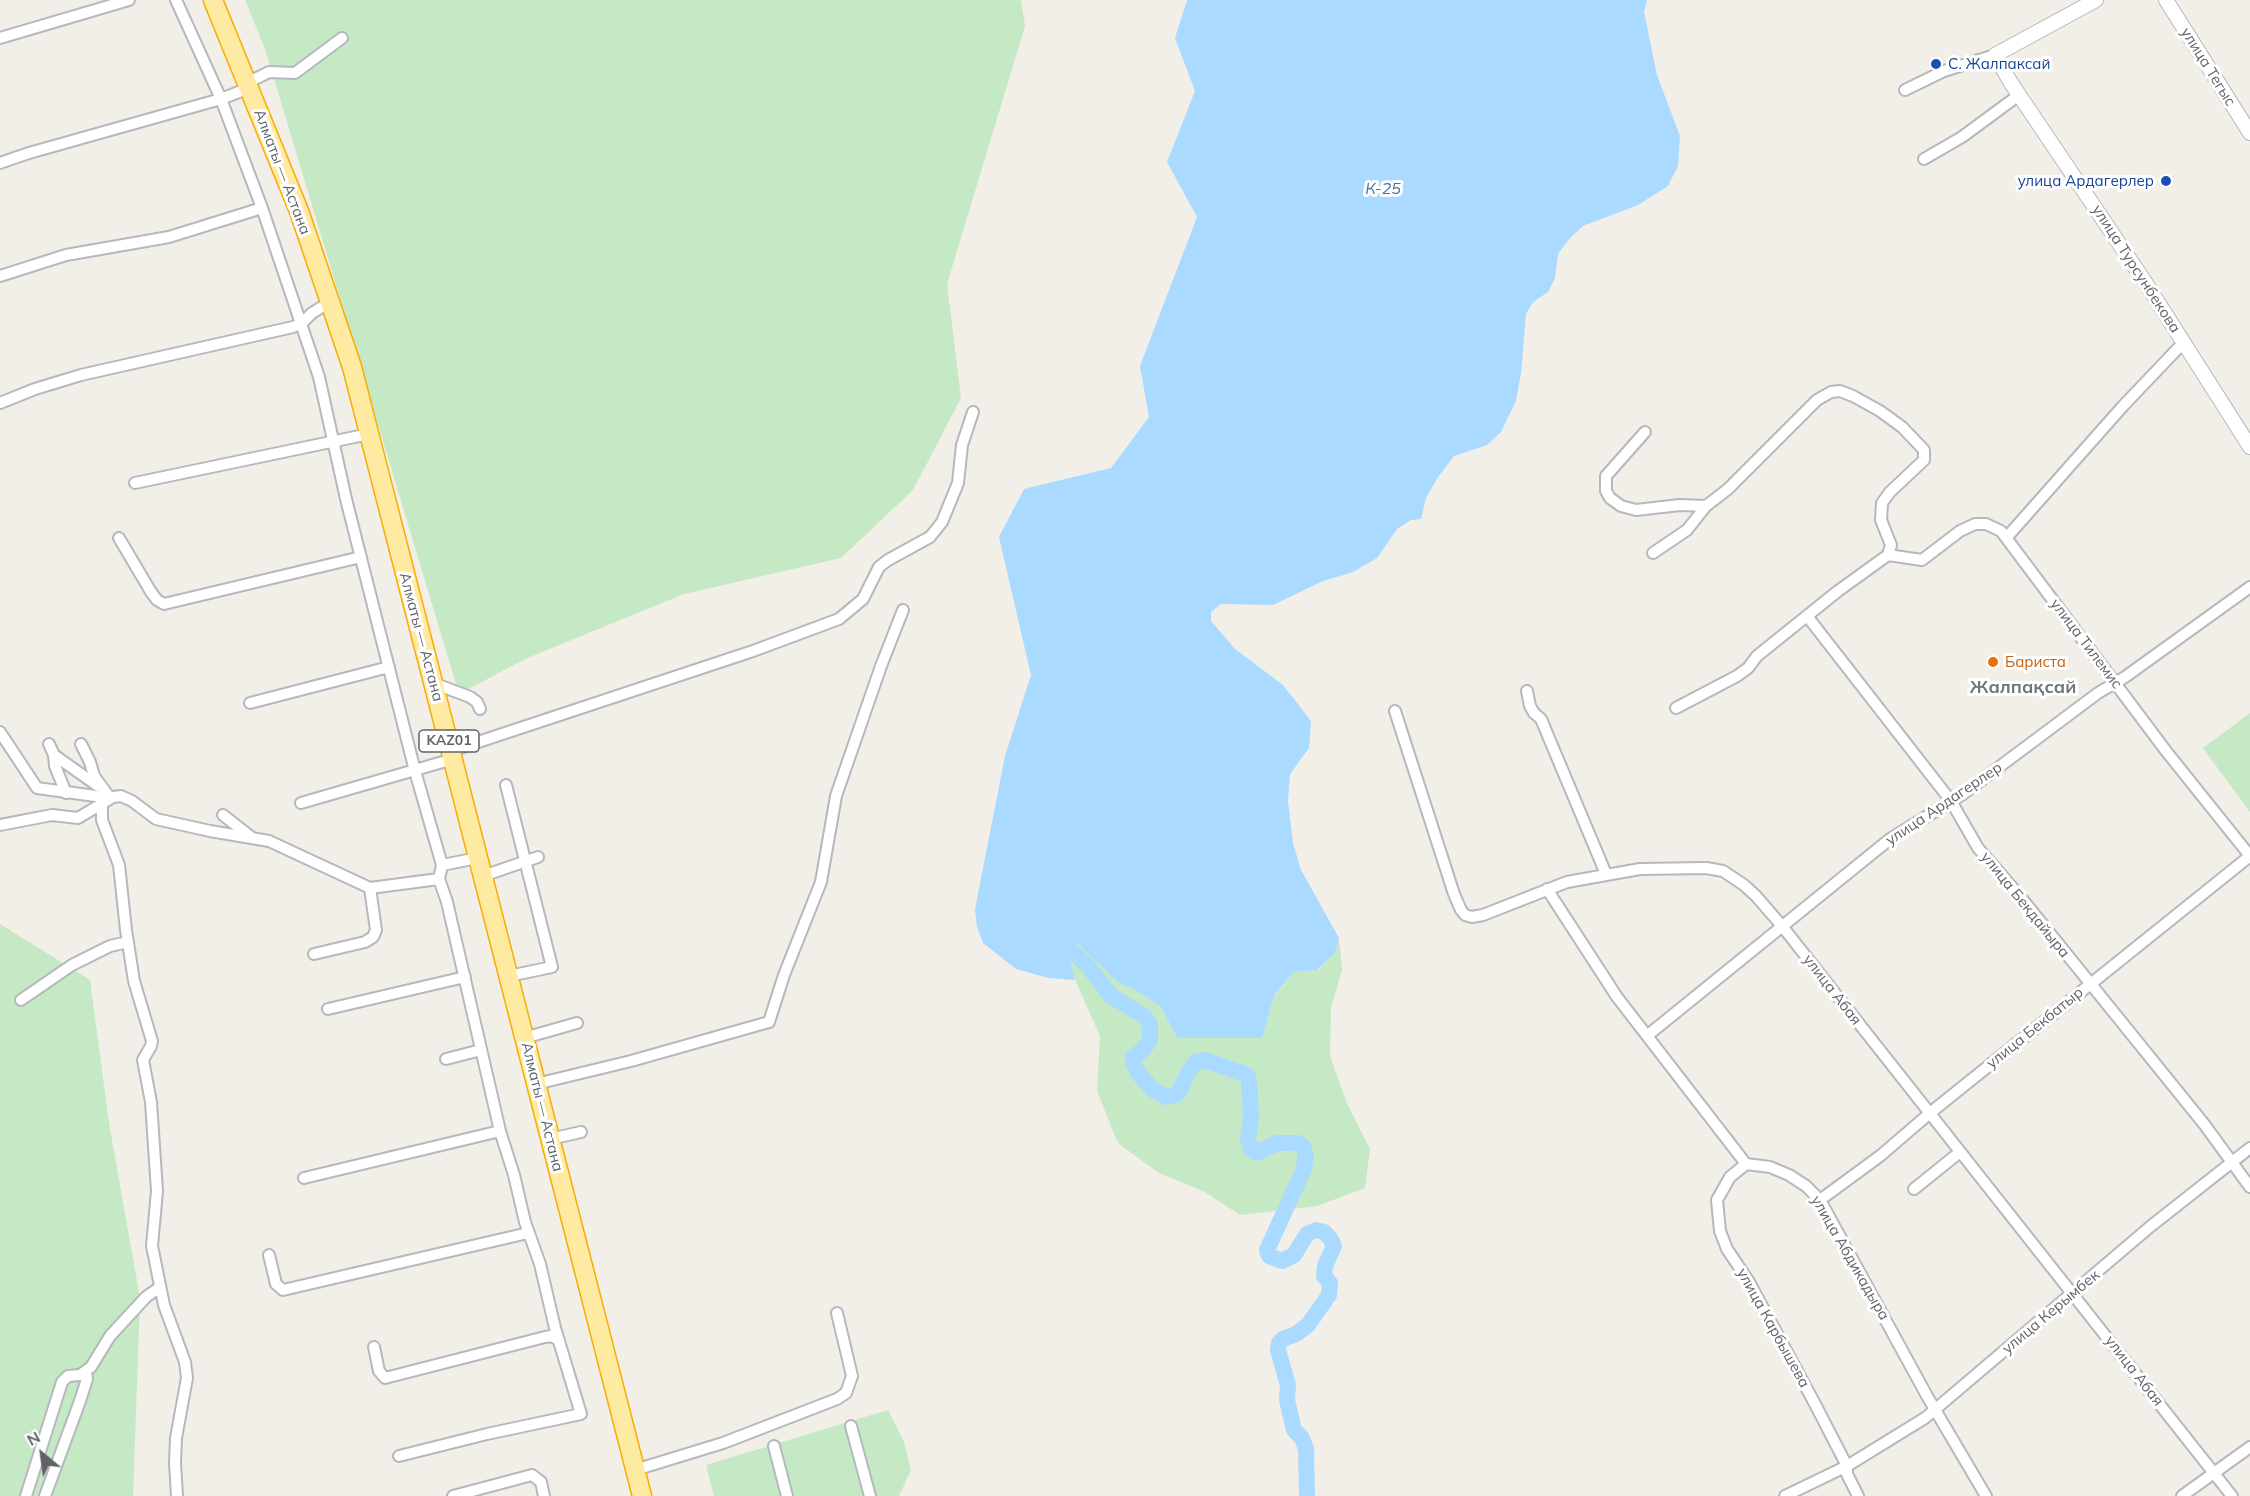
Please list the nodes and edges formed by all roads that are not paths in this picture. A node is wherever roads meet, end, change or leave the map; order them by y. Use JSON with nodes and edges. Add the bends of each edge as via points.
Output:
{"nodes":[{"id":1,"x":129,"y":0,"type":"edge"},
{"id":2,"x":176,"y":0,"type":"edge"},
{"id":3,"x":213,"y":0,"type":"edge"},
{"id":4,"x":2096,"y":0,"type":"edge"},
{"id":5,"x":2166,"y":0,"type":"edge"},
{"id":6,"x":0,"y":38,"type":"edge"},
{"id":7,"x":342,"y":38,"type":"dead end"},
{"id":8,"x":1995,"y":55,"type":"junction"},
{"id":9,"x":248,"y":85,"type":"junction"},
{"id":10,"x":1905,"y":90,"type":"dead end"},
{"id":11,"x":2019,"y":94,"type":"junction"},
{"id":12,"x":221,"y":99,"type":"junction"},
{"id":13,"x":2250,"y":134,"type":"edge"},
{"id":14,"x":1924,"y":159,"type":"dead end"},
{"id":15,"x":0,"y":163,"type":"edge"},
{"id":16,"x":262,"y":208,"type":"junction"},
{"id":17,"x":0,"y":276,"type":"edge"},
{"id":18,"x":330,"y":302,"type":"junction"},
{"id":19,"x":302,"y":323,"type":"junction"},
{"id":20,"x":2184,"y":342,"type":"junction"},
{"id":21,"x":0,"y":403,"type":"edge"},
{"id":22,"x":973,"y":412,"type":"dead end"},
{"id":23,"x":1645,"y":432,"type":"dead end"},
{"id":24,"x":369,"y":434,"type":"junction"},
{"id":25,"x":333,"y":442,"type":"junction"},
{"id":26,"x":2250,"y":447,"type":"edge"},
{"id":27,"x":135,"y":483,"type":"dead end"},
{"id":28,"x":1706,"y":506,"type":"junction"},
{"id":29,"x":2007,"y":537,"type":"junction"},
{"id":30,"x":118,"y":538,"type":"dead end"},
{"id":31,"x":1653,"y":553,"type":"dead end"},
{"id":32,"x":1888,"y":555,"type":"junction"},
{"id":33,"x":361,"y":557,"type":"junction"},
{"id":34,"x":2250,"y":587,"type":"edge"},
{"id":35,"x":903,"y":610,"type":"dead end"},
{"id":36,"x":1807,"y":616,"type":"junction"},
{"id":37,"x":389,"y":667,"type":"junction"},
{"id":38,"x":2115,"y":682,"type":"junction"},
{"id":39,"x":433,"y":683,"type":"junction"},
{"id":40,"x":1527,"y":691,"type":"dead end"},
{"id":41,"x":250,"y":703,"type":"dead end"},
{"id":42,"x":1676,"y":708,"type":"dead end"},
{"id":43,"x":480,"y":709,"type":"dead end"},
{"id":44,"x":1395,"y":711,"type":"dead end"},
{"id":45,"x":0,"y":732,"type":"edge"},
{"id":46,"x":49,"y":744,"type":"dead end"},
{"id":47,"x":81,"y":744,"type":"dead end"},
{"id":48,"x":54,"y":755,"type":"junction"},
{"id":49,"x":452,"y":755,"type":"junction"},
{"id":50,"x":415,"y":771,"type":"junction"},
{"id":51,"x":506,"y":785,"type":"dead end"},
{"id":52,"x":102,"y":788,"type":"junction"},
{"id":53,"x":66,"y":793,"type":"junction"},
{"id":54,"x":106,"y":801,"type":"junction"},
{"id":55,"x":1951,"y":801,"type":"junction"},
{"id":56,"x":301,"y":803,"type":"dead end"},
{"id":57,"x":223,"y":815,"type":"dead end"},
{"id":58,"x":0,"y":825,"type":"edge"},
{"id":59,"x":251,"y":837,"type":"junction"},
{"id":60,"x":2250,"y":856,"type":"edge"},
{"id":61,"x":538,"y":857,"type":"dead end"},
{"id":62,"x":478,"y":858,"type":"junction"},
{"id":63,"x":526,"y":861,"type":"junction"},
{"id":64,"x":442,"y":865,"type":"junction"},
{"id":65,"x":1606,"y":874,"type":"junction"},
{"id":66,"x":483,"y":876,"type":"junction"},
{"id":67,"x":439,"y":879,"type":"junction"},
{"id":68,"x":370,"y":888,"type":"junction"},
{"id":69,"x":1547,"y":889,"type":"junction"},
{"id":70,"x":1782,"y":926,"type":"junction"},
{"id":71,"x":128,"y":942,"type":"junction"},
{"id":72,"x":314,"y":954,"type":"dead end"},
{"id":73,"x":509,"y":976,"type":"junction"},
{"id":74,"x":465,"y":977,"type":"junction"},
{"id":75,"x":2089,"y":985,"type":"junction"},
{"id":76,"x":21,"y":1000,"type":"dead end"},
{"id":77,"x":328,"y":1009,"type":"dead end"},
{"id":78,"x":577,"y":1023,"type":"dead end"},
{"id":79,"x":1648,"y":1035,"type":"junction"},
{"id":80,"x":524,"y":1038,"type":"junction"},
{"id":81,"x":481,"y":1050,"type":"junction"},
{"id":82,"x":446,"y":1059,"type":"dead end"},
{"id":83,"x":536,"y":1084,"type":"junction"},
{"id":84,"x":1930,"y":1113,"type":"junction"},
{"id":85,"x":500,"y":1131,"type":"junction"},
{"id":86,"x":581,"y":1131,"type":"dead end"},
{"id":87,"x":550,"y":1139,"type":"junction"},
{"id":88,"x":2250,"y":1148,"type":"edge"},
{"id":89,"x":1960,"y":1152,"type":"junction"},
{"id":90,"x":2234,"y":1163,"type":"junction"},
{"id":91,"x":1746,"y":1164,"type":"junction"},
{"id":92,"x":304,"y":1178,"type":"dead end"},
{"id":93,"x":2250,"y":1187,"type":"edge"},
{"id":94,"x":1914,"y":1189,"type":"dead end"},
{"id":95,"x":1820,"y":1200,"type":"junction"},
{"id":96,"x":528,"y":1233,"type":"junction"},
{"id":97,"x":269,"y":1255,"type":"dead end"},
{"id":98,"x":160,"y":1287,"type":"junction"},
{"id":99,"x":2073,"y":1294,"type":"junction"},
{"id":100,"x":837,"y":1313,"type":"dead end"},
{"id":101,"x":559,"y":1340,"type":"junction"},
{"id":102,"x":374,"y":1347,"type":"dead end"},
{"id":103,"x":86,"y":1372,"type":"junction"},
{"id":104,"x":1936,"y":1410,"type":"junction"},
{"id":105,"x":851,"y":1426,"type":"dead end"},
{"id":106,"x":774,"y":1446,"type":"dead end"},
{"id":107,"x":2250,"y":1447,"type":"edge"},
{"id":108,"x":399,"y":1456,"type":"dead end"},
{"id":109,"x":1846,"y":1466,"type":"junction"},
{"id":110,"x":635,"y":1470,"type":"junction"},
{"id":111,"x":2213,"y":1474,"type":"junction"},
{"id":112,"x":26,"y":1496,"type":"edge"},
{"id":113,"x":45,"y":1496,"type":"edge"},
{"id":114,"x":177,"y":1496,"type":"edge"},
{"id":115,"x":453,"y":1496,"type":"edge"},
{"id":116,"x":544,"y":1496,"type":"edge"},
{"id":117,"x":642,"y":1496,"type":"edge"},
{"id":118,"x":787,"y":1496,"type":"edge"},
{"id":119,"x":870,"y":1496,"type":"edge"},
{"id":120,"x":1785,"y":1496,"type":"edge"},
{"id":121,"x":1858,"y":1496,"type":"edge"},
{"id":122,"x":1986,"y":1496,"type":"edge"},
{"id":123,"x":2182,"y":1496,"type":"edge"},
{"id":124,"x":2232,"y":1496,"type":"edge"}],
"edges":[{"from":1,"to":6,"type":"street"},
{"from":2,"to":12,"type":"street"},
{"from":3,"to":9,"type":"highway","name":"Алматы — Астана","number":"KАZ01"},
{"from":4,"to":8,"type":"street"},
{"from":5,"to":13,"type":"street","name":"улица Тегыс"},
{"from":7,"to":9,"type":"street","via":[[295,73],[269,72]]},
{"from":8,"to":10,"type":"street","via":[[1944,71]]},
{"from":8,"to":11,"type":"street","name":"улица Турсунбекова"},
{"from":9,"to":12,"type":"street"},
{"from":9,"to":18,"type":"highway","name":"Алматы — Астана","number":"KАZ01","via":[[299,211]]},
{"from":11,"to":14,"type":"street","via":[[1962,137]]},
{"from":11,"to":20,"type":"street","name":"улица Турсунбекова"},
{"from":12,"to":15,"type":"street"},
{"from":12,"to":16,"type":"street"},
{"from":16,"to":17,"type":"street","via":[[169,237],[66,255]]},
{"from":16,"to":19,"type":"street"},
{"from":18,"to":19,"type":"street"},
{"from":18,"to":24,"type":"highway","name":"Алматы — Астана","number":"KАZ01"},
{"from":19,"to":21,"type":"street","via":[[81,375]]},
{"from":19,"to":25,"type":"street"},
{"from":20,"to":26,"type":"street","name":"улица Турсунбекова"},
{"from":20,"to":29,"type":"street"},
{"from":22,"to":49,"type":"street","via":[[962,445],[958,483],[942,522],[930,537],[879,567],[863,598],[839,619]]},
{"from":23,"to":28,"type":"street","via":[[1606,476],[1610,498],[1636,510]]},
{"from":24,"to":25,"type":"street"},
{"from":24,"to":39,"type":"highway","name":"Алматы — Астана","number":"KАZ01"},
{"from":25,"to":27,"type":"street"},
{"from":25,"to":33,"type":"street"},
{"from":28,"to":31,"type":"street","via":[[1687,530]]},
{"from":28,"to":32,"type":"street","via":[[1817,400],[1840,391],[1880,411],[1924,450],[1924,460],[1882,503],[1881,520],[1891,545]]},
{"from":29,"to":32,"type":"street","name":"улица Тилемис","via":[[1995,527],[1975,524],[1922,560]]},
{"from":29,"to":38,"type":"street","name":"улица Тилемис"},
{"from":30,"to":33,"type":"street","via":[[157,600],[164,604]]},
{"from":32,"to":36,"type":"street"},
{"from":33,"to":37,"type":"street"},
{"from":34,"to":38,"type":"street","name":"улица Ардагерлер"},
{"from":35,"to":83,"type":"street","via":[[836,796],[820,882],[769,1022]]},
{"from":36,"to":42,"type":"street","via":[[1742,672]]},
{"from":36,"to":55,"type":"street","name":"улица Бекдайыра"},
{"from":37,"to":41,"type":"street"},
{"from":37,"to":50,"type":"street"},
{"from":38,"to":55,"type":"street","name":"улица Ардагерлер"},
{"from":38,"to":60,"type":"street","name":"улица Тилемис"},
{"from":39,"to":43,"type":"street","via":[[470,697]]},
{"from":39,"to":49,"type":"highway","name":"Алматы — Астана","number":"KАZ01"},
{"from":40,"to":65,"type":"street","via":[[1530,706],[1541,719]]},
{"from":44,"to":69,"type":"street","name":"улица Абая","via":[[1461,910],[1472,917],[1482,915]]},
{"from":45,"to":53,"type":"street","via":[[37,788]]},
{"from":46,"to":48,"type":"street"},
{"from":47,"to":52,"type":"street"},
{"from":48,"to":52,"type":"street"},
{"from":48,"to":53,"type":"street"},
{"from":49,"to":50,"type":"street"},
{"from":49,"to":62,"type":"highway","name":"Алматы — Астана","number":"KАZ01"},
{"from":50,"to":56,"type":"street"},
{"from":50,"to":64,"type":"street"},
{"from":51,"to":63,"type":"street"},
{"from":52,"to":54,"type":"street"},
{"from":53,"to":54,"type":"street"},
{"from":54,"to":58,"type":"street","via":[[78,818],[52,814]]},
{"from":54,"to":59,"type":"street","via":[[121,796],[156,819]]},
{"from":54,"to":71,"type":"street","via":[[102,820],[119,865]]},
{"from":55,"to":70,"type":"street","name":"улица Ардагерлер","via":[[1890,839]]},
{"from":55,"to":75,"type":"street","name":"улица Бекдайыра","via":[[1978,848]]},
{"from":57,"to":59,"type":"street"},
{"from":59,"to":68,"type":"street","via":[[282,846]]},
{"from":60,"to":75,"type":"street","name":"улица Бекбатыр"},
{"from":61,"to":63,"type":"street"},
{"from":62,"to":64,"type":"street"},
{"from":62,"to":66,"type":"highway","name":"Алматы — Астана","number":"KАZ01"},
{"from":63,"to":66,"type":"street"},
{"from":63,"to":73,"type":"street","via":[[552,967]]},
{"from":64,"to":67,"type":"street"},
{"from":65,"to":69,"type":"street","name":"улица Абая"},
{"from":65,"to":70,"type":"street","name":"улица Абая","via":[[1667,867],[1723,871],[1750,890]]},
{"from":66,"to":73,"type":"highway","name":"Алматы — Астана","number":"KАZ01"},
{"from":67,"to":68,"type":"street"},
{"from":67,"to":74,"type":"street"},
{"from":68,"to":72,"type":"street","via":[[376,930],[373,937]]},
{"from":69,"to":79,"type":"street","via":[[1617,997]]},
{"from":70,"to":79,"type":"street","name":"улица Ардагерлер"},
{"from":70,"to":84,"type":"street","name":"улица Абая"},
{"from":71,"to":76,"type":"street","via":[[72,964]]},
{"from":71,"to":98,"type":"street","via":[[134,981],[152,1041],[143,1060],[154,1141],[157,1191],[152,1246]]},
{"from":73,"to":80,"type":"highway","name":"Алматы — Астана","number":"KАZ01"},
{"from":74,"to":77,"type":"street"},
{"from":74,"to":81,"type":"street"},
{"from":75,"to":84,"type":"street","name":"улица Бекбатыр"},
{"from":75,"to":90,"type":"street","name":"улица Бекдайыра"},
{"from":78,"to":80,"type":"street"},
{"from":79,"to":91,"type":"street"},
{"from":80,"to":83,"type":"highway","name":"Алматы — Астана","number":"KАZ01"},
{"from":81,"to":82,"type":"street"},
{"from":81,"to":85,"type":"street"},
{"from":83,"to":87,"type":"highway","name":"Алматы — Астана","number":"KАZ01"},
{"from":84,"to":89,"type":"street","name":"улица Абая"},
{"from":84,"to":95,"type":"street","name":"улица Бекбатыр"},
{"from":85,"to":92,"type":"street"},
{"from":85,"to":96,"type":"street"},
{"from":86,"to":87,"type":"street"},
{"from":87,"to":110,"type":"highway","name":"Алматы — Астана","number":"KАZ01"},
{"from":88,"to":90,"type":"street","name":"улица Керымбек"},
{"from":89,"to":94,"type":"street"},
{"from":89,"to":99,"type":"street","name":"улица Абая"},
{"from":90,"to":93,"type":"street","name":"улица Бекдайыра"},
{"from":90,"to":99,"type":"street","name":"улица Керымбек","via":[[2151,1226]]},
{"from":91,"to":95,"type":"street","name":"улица Абдикадыра","via":[[1770,1167],[1789,1175]]},
{"from":91,"to":109,"type":"street","name":"улица Карбышева","via":[[1730,1177],[1716,1200],[1720,1230]]},
{"from":95,"to":104,"type":"street","name":"улица Абдикадыра"},
{"from":96,"to":97,"type":"street","via":[[284,1290],[276,1284]]},
{"from":96,"to":101,"type":"street"},
{"from":98,"to":103,"type":"street","via":[[111,1336]]},
{"from":98,"to":114,"type":"street","via":[[187,1377],[176,1438]]},
{"from":99,"to":104,"type":"street","name":"улица Керымбек"},
{"from":99,"to":111,"type":"street","name":"улица Абая"},
{"from":100,"to":110,"type":"street","via":[[852,1376],[846,1394],[723,1443]]},
{"from":101,"to":102,"type":"street","via":[[545,1337],[385,1378],[379,1371]]},
{"from":101,"to":108,"type":"street","via":[[581,1414]]},
{"from":103,"to":112,"type":"street","via":[[68,1376],[62,1382]]},
{"from":103,"to":113,"type":"street","via":[[87,1379]]},
{"from":104,"to":109,"type":"street","name":"улица Керымбек"},
{"from":104,"to":122,"type":"street","name":"улица Абдикадыра"},
{"from":105,"to":119,"type":"street"},
{"from":106,"to":118,"type":"street"},
{"from":107,"to":111,"type":"street"},
{"from":109,"to":120,"type":"street","name":"улица Керымбек"},
{"from":109,"to":121,"type":"street","name":"улица Карбышева"},
{"from":110,"to":117,"type":"highway","name":"Алматы — Астана","number":"KАZ01"},
{"from":111,"to":123,"type":"street"},
{"from":111,"to":124,"type":"street","name":"улица Абая"},
{"from":115,"to":116,"type":"street","via":[[532,1475],[541,1482]]}]}
